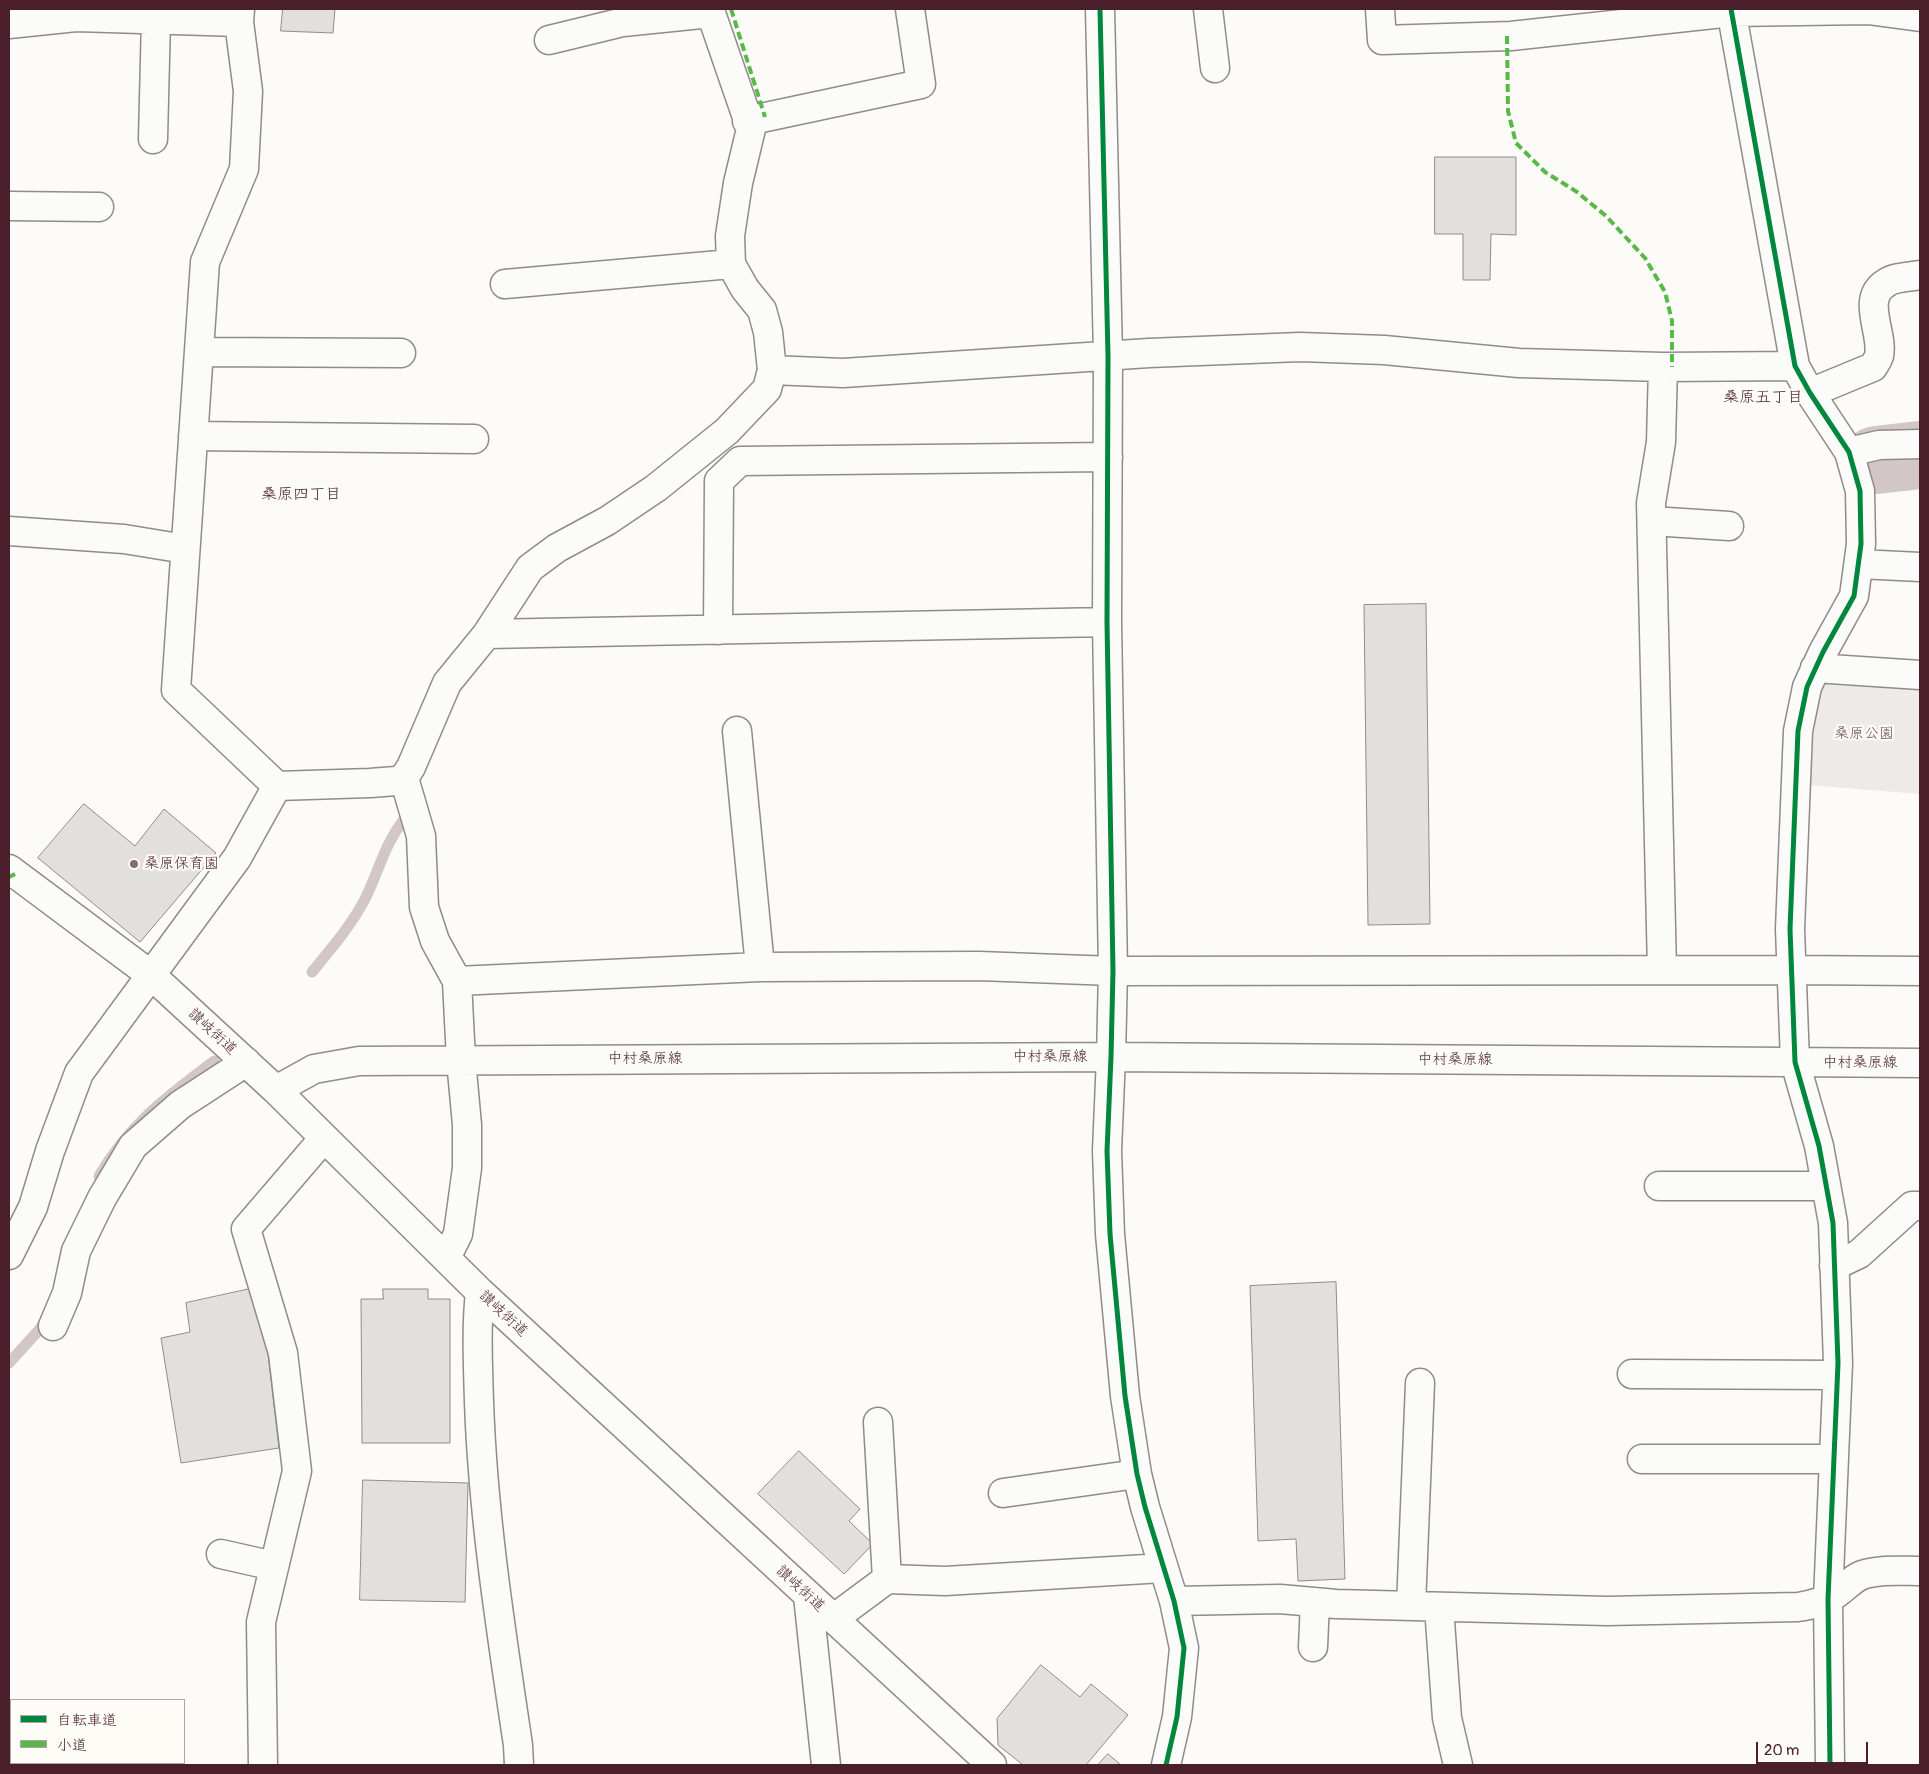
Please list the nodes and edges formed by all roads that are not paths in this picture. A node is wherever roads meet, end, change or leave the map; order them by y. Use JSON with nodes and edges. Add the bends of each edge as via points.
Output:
{"nodes":[{"id":1,"x":910,"y":9,"type":"edge"},
{"id":2,"x":1100,"y":9,"type":"edge"},
{"id":3,"x":1208,"y":9,"type":"edge"},
{"id":4,"x":1380,"y":9,"type":"edge"},
{"id":5,"x":1731,"y":10,"type":"edge"},
{"id":6,"x":240,"y":15,"type":"edge"},
{"id":7,"x":621,"y":15,"type":"edge"},
{"id":8,"x":1920,"y":16,"type":"edge"},
{"id":9,"x":156,"y":19,"type":"junction"},
{"id":10,"x":9,"y":24,"type":"edge"},
{"id":11,"x":549,"y":40,"type":"dead end"},
{"id":12,"x":1214,"y":68,"type":"dead end"},
{"id":13,"x":748,"y":121,"type":"junction"},
{"id":14,"x":153,"y":139,"type":"dead end"},
{"id":15,"x":9,"y":206,"type":"edge"},
{"id":16,"x":99,"y":207,"type":"dead end"},
{"id":17,"x":731,"y":264,"type":"junction"},
{"id":18,"x":1920,"y":275,"type":"edge"},
{"id":19,"x":505,"y":284,"type":"dead end"},
{"id":20,"x":199,"y":352,"type":"junction"},
{"id":21,"x":401,"y":353,"type":"dead end"},
{"id":22,"x":1108,"y":356,"type":"junction"},
{"id":23,"x":1663,"y":366,"type":"junction"},
{"id":24,"x":1794,"y":366,"type":"junction"},
{"id":25,"x":772,"y":370,"type":"junction"},
{"id":26,"x":1810,"y":393,"type":"junction"},
{"id":27,"x":193,"y":436,"type":"junction"},
{"id":28,"x":474,"y":439,"type":"dead end"},
{"id":29,"x":1920,"y":444,"type":"edge"},
{"id":30,"x":1849,"y":452,"type":"junction"},
{"id":31,"x":1108,"y":457,"type":"junction"},
{"id":32,"x":1652,"y":521,"type":"junction"},
{"id":33,"x":1729,"y":526,"type":"dead end"},
{"id":34,"x":9,"y":531,"type":"edge"},
{"id":35,"x":185,"y":549,"type":"junction"},
{"id":36,"x":1859,"y":564,"type":"junction"},
{"id":37,"x":1920,"y":567,"type":"edge"},
{"id":38,"x":1107,"y":622,"type":"junction"},
{"id":39,"x":718,"y":630,"type":"junction"},
{"id":40,"x":487,"y":634,"type":"junction"},
{"id":41,"x":1815,"y":668,"type":"junction"},
{"id":42,"x":1920,"y":675,"type":"edge"},
{"id":43,"x":737,"y":732,"type":"dead end"},
{"id":44,"x":404,"y":778,"type":"junction"},
{"id":45,"x":277,"y":786,"type":"junction"},
{"id":46,"x":9,"y":869,"type":"edge"},
{"id":47,"x":760,"y":967,"type":"junction"},
{"id":48,"x":1662,"y":970,"type":"junction"},
{"id":49,"x":1792,"y":970,"type":"junction"},
{"id":50,"x":1113,"y":971,"type":"junction"},
{"id":51,"x":1920,"y":972,"type":"edge"},
{"id":52,"x":151,"y":975,"type":"junction"},
{"id":53,"x":458,"y":981,"type":"junction"},
{"id":54,"x":1111,"y":1057,"type":"junction"},
{"id":55,"x":461,"y":1060,"type":"junction"},
{"id":56,"x":246,"y":1062,"type":"junction"},
{"id":57,"x":1795,"y":1062,"type":"junction"},
{"id":58,"x":1920,"y":1063,"type":"edge"},
{"id":59,"x":276,"y":1090,"type":"junction"},
{"id":60,"x":324,"y":1138,"type":"junction"},
{"id":61,"x":1659,"y":1186,"type":"dead end"},
{"id":62,"x":1826,"y":1186,"type":"junction"},
{"id":63,"x":1920,"y":1206,"type":"edge"},
{"id":64,"x":9,"y":1255,"type":"edge"},
{"id":65,"x":446,"y":1258,"type":"junction"},
{"id":66,"x":1834,"y":1266,"type":"junction"},
{"id":67,"x":480,"y":1292,"type":"junction"},
{"id":68,"x":53,"y":1326,"type":"dead end"},
{"id":69,"x":1632,"y":1374,"type":"dead end"},
{"id":70,"x":1837,"y":1375,"type":"junction"},
{"id":71,"x":1420,"y":1383,"type":"dead end"},
{"id":72,"x":878,"y":1422,"type":"dead end"},
{"id":73,"x":1642,"y":1459,"type":"dead end"},
{"id":74,"x":1834,"y":1459,"type":"junction"},
{"id":75,"x":1138,"y":1474,"type":"junction"},
{"id":76,"x":1003,"y":1493,"type":"dead end"},
{"id":77,"x":221,"y":1554,"type":"dead end"},
{"id":78,"x":274,"y":1566,"type":"junction"},
{"id":79,"x":1163,"y":1568,"type":"junction"},
{"id":80,"x":1920,"y":1571,"type":"edge"},
{"id":81,"x":887,"y":1579,"type":"junction"},
{"id":82,"x":808,"y":1596,"type":"junction"},
{"id":83,"x":1828,"y":1599,"type":"junction"},
{"id":84,"x":1174,"y":1601,"type":"junction"},
{"id":85,"x":1315,"y":1602,"type":"junction"},
{"id":86,"x":1411,"y":1606,"type":"junction"},
{"id":87,"x":1439,"y":1607,"type":"junction"},
{"id":88,"x":833,"y":1619,"type":"junction"},
{"id":89,"x":1313,"y":1647,"type":"dead end"},
{"id":90,"x":263,"y":1765,"type":"edge"},
{"id":91,"x":519,"y":1765,"type":"edge"},
{"id":92,"x":826,"y":1765,"type":"edge"},
{"id":93,"x":992,"y":1765,"type":"edge"},
{"id":94,"x":1166,"y":1765,"type":"edge"},
{"id":95,"x":1458,"y":1765,"type":"edge"},
{"id":96,"x":1830,"y":1765,"type":"edge"}],
"edges":[{"from":1,"to":13,"type":"street","via":[[921,84]]},
{"from":2,"to":22,"type":"street"},
{"from":3,"to":12,"type":"street"},
{"from":4,"to":5,"type":"street","via":[[1382,40],[1511,36]]},
{"from":5,"to":8,"type":"street","via":[[1868,10]]},
{"from":5,"to":24,"type":"street"},
{"from":6,"to":9,"type":"street"},
{"from":6,"to":20,"type":"street","via":[[248,91],[244,169],[205,262]]},
{"from":7,"to":11,"type":"street"},
{"from":7,"to":13,"type":"street","via":[[710,13]]},
{"from":9,"to":10,"type":"street","via":[[76,16]]},
{"from":9,"to":14,"type":"street"},
{"from":13,"to":17,"type":"street","via":[[751,130],[730,236]]},
{"from":15,"to":16,"type":"street"},
{"from":17,"to":19,"type":"street"},
{"from":17,"to":25,"type":"street","via":[[762,310]]},
{"from":18,"to":26,"type":"street","via":[[1887,282],[1876,292],[1873,304],[1879,357],[1873,366]]},
{"from":20,"to":21,"type":"street"},
{"from":20,"to":27,"type":"street"},
{"from":22,"to":23,"type":"street","via":[[1300,347],[1384,350],[1519,363]]},
{"from":22,"to":25,"type":"street","via":[[843,373]]},
{"from":22,"to":31,"type":"street"},
{"from":23,"to":24,"type":"street"},
{"from":23,"to":32,"type":"street","via":[[1661,442],[1651,503]]},
{"from":24,"to":26,"type":"street"},
{"from":25,"to":40,"type":"street","via":[[767,389],[720,436],[656,488],[530,568]]},
{"from":26,"to":30,"type":"street"},
{"from":27,"to":28,"type":"street"},
{"from":27,"to":35,"type":"street"},
{"from":29,"to":30,"type":"street","via":[[1879,445]]},
{"from":30,"to":36,"type":"street","via":[[1860,491]]},
{"from":31,"to":38,"type":"street"},
{"from":31,"to":39,"type":"street","via":[[740,461],[719,481]]},
{"from":32,"to":33,"type":"street"},
{"from":32,"to":48,"type":"street"},
{"from":34,"to":35,"type":"street","via":[[124,539]]},
{"from":35,"to":45,"type":"street","via":[[176,690]]},
{"from":36,"to":37,"type":"street"},
{"from":36,"to":41,"type":"street","via":[[1854,596]]},
{"from":38,"to":39,"type":"street"},
{"from":38,"to":50,"type":"street"},
{"from":39,"to":40,"type":"street"},
{"from":40,"to":44,"type":"street","via":[[446,683]]},
{"from":41,"to":42,"type":"street"},
{"from":41,"to":49,"type":"street","via":[[1807,687],[1798,732],[1790,929]]},
{"from":43,"to":47,"type":"street"},
{"from":44,"to":45,"type":"street","via":[[370,783]]},
{"from":44,"to":53,"type":"street","via":[[420,836],[424,907],[435,941]]},
{"from":45,"to":52,"type":"street","via":[[237,858]]},
{"from":46,"to":52,"type":"street","name":"讃岐街道"},
{"from":47,"to":50,"type":"street","via":[[979,966]]},
{"from":47,"to":53,"type":"street"},
{"from":48,"to":49,"type":"street"},
{"from":48,"to":50,"type":"street"},
{"from":49,"to":51,"type":"street"},
{"from":49,"to":57,"type":"street"},
{"from":50,"to":54,"type":"street"},
{"from":52,"to":56,"type":"street","name":"讃岐街道"},
{"from":52,"to":64,"type":"street","via":[[80,1073],[33,1207]]},
{"from":53,"to":55,"type":"street"},
{"from":54,"to":55,"type":"street","name":"中村桑原線"},
{"from":54,"to":57,"type":"street","name":"中村桑原線"},
{"from":54,"to":75,"type":"street","via":[[1107,1151],[1110,1234],[1126,1396]]},
{"from":55,"to":59,"type":"street","name":"中村桑原線","via":[[359,1061],[314,1069]]},
{"from":55,"to":65,"type":"street","via":[[467,1168],[458,1234]]},
{"from":56,"to":59,"type":"street","name":"讃岐街道"},
{"from":56,"to":68,"type":"street","via":[[180,1105],[133,1146],[76,1251],[67,1293]]},
{"from":57,"to":58,"type":"street","name":"中村桑原線"},
{"from":57,"to":62,"type":"street","via":[[1819,1146]]},
{"from":59,"to":60,"type":"street","name":"讃岐街道"},
{"from":60,"to":65,"type":"street","name":"讃岐街道"},
{"from":60,"to":78,"type":"street","via":[[246,1229],[282,1353],[297,1471]]},
{"from":61,"to":62,"type":"street"},
{"from":62,"to":66,"type":"street"},
{"from":63,"to":66,"type":"street","via":[[1912,1206],[1859,1254]]},
{"from":65,"to":67,"type":"street","name":"讃岐街道"},
{"from":66,"to":70,"type":"street"},
{"from":67,"to":82,"type":"street","name":"讃岐街道"},
{"from":67,"to":91,"type":"street","via":[[477,1319],[480,1438],[489,1548]]},
{"from":69,"to":70,"type":"street"},
{"from":70,"to":74,"type":"street"},
{"from":71,"to":86,"type":"street"},
{"from":72,"to":81,"type":"street"},
{"from":73,"to":74,"type":"street"},
{"from":74,"to":83,"type":"street"},
{"from":75,"to":76,"type":"street"},
{"from":75,"to":79,"type":"street"},
{"from":77,"to":78,"type":"street"},
{"from":78,"to":90,"type":"street","via":[[261,1622]]},
{"from":79,"to":81,"type":"street","via":[[945,1581]]},
{"from":79,"to":84,"type":"street"},
{"from":80,"to":83,"type":"street","via":[[1875,1572],[1861,1576]]},
{"from":81,"to":88,"type":"street"},
{"from":82,"to":88,"type":"street","name":"讃岐街道"},
{"from":82,"to":92,"type":"street"},
{"from":83,"to":87,"type":"street","via":[[1798,1607],[1607,1611]]},
{"from":83,"to":96,"type":"street"},
{"from":84,"to":85,"type":"street","via":[[1280,1599]]},
{"from":84,"to":94,"type":"street","via":[[1184,1648],[1177,1717]]},
{"from":85,"to":86,"type":"street"},
{"from":85,"to":89,"type":"street"},
{"from":86,"to":87,"type":"street"},
{"from":87,"to":95,"type":"street","via":[[1447,1718]]},
{"from":88,"to":93,"type":"street","name":"讃岐街道"}]}
